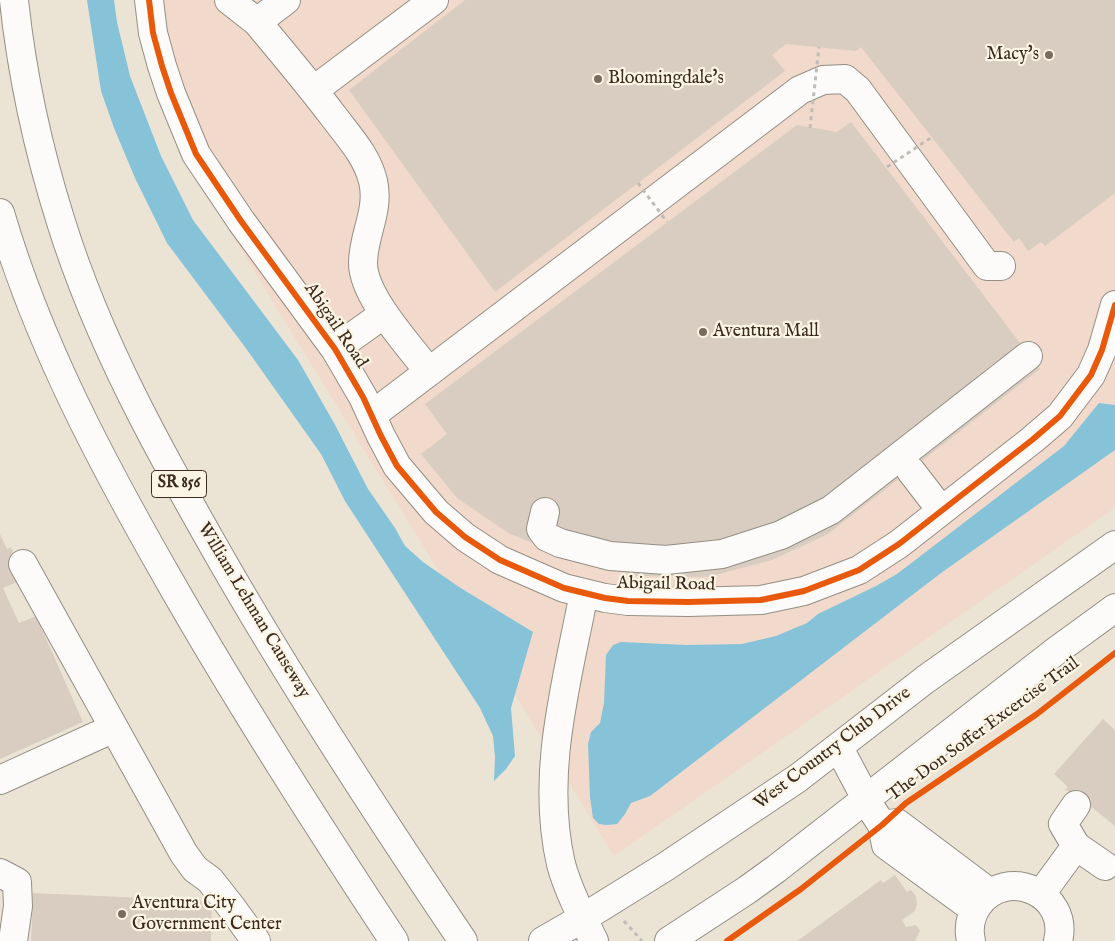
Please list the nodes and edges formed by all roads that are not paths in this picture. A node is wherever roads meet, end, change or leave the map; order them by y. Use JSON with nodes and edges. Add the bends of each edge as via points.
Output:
{"nodes":[{"id":1,"x":14,"y":0,"type":"edge"},
{"id":2,"x":149,"y":0,"type":"edge"},
{"id":3,"x":229,"y":0,"type":"edge"},
{"id":4,"x":286,"y":0,"type":"edge"},
{"id":5,"x":434,"y":0,"type":"edge"},
{"id":6,"x":257,"y":22,"type":"junction"},
{"id":7,"x":314,"y":90,"type":"junction"},
{"id":8,"x":0,"y":213,"type":"edge"},
{"id":9,"x":1002,"y":266,"type":"dead end"},
{"id":10,"x":1115,"y":305,"type":"edge"},
{"id":11,"x":384,"y":314,"type":"junction"},
{"id":12,"x":335,"y":349,"type":"junction"},
{"id":13,"x":1028,"y":356,"type":"dead end"},
{"id":14,"x":429,"y":372,"type":"junction"},
{"id":15,"x":372,"y":415,"type":"junction"},
{"id":16,"x":911,"y":471,"type":"dead end"},
{"id":17,"x":942,"y":510,"type":"junction"},
{"id":18,"x":545,"y":512,"type":"dead end"},
{"id":19,"x":1115,"y":545,"type":"edge"},
{"id":20,"x":23,"y":564,"type":"dead end"},
{"id":21,"x":584,"y":593,"type":"junction"},
{"id":22,"x":1115,"y":608,"type":"edge"},
{"id":23,"x":114,"y":728,"type":"junction"},
{"id":24,"x":839,"y":748,"type":"junction"},
{"id":25,"x":7,"y":770,"type":"edge"},
{"id":26,"x":865,"y":798,"type":"junction"},
{"id":27,"x":1076,"y":805,"type":"dead end"},
{"id":28,"x":1076,"y":846,"type":"junction"},
{"id":29,"x":1105,"y":866,"type":"dead end"},
{"id":30,"x":0,"y":873,"type":"edge"},
{"id":31,"x":1042,"y":894,"type":"junction"},
{"id":32,"x":982,"y":901,"type":"junction"},
{"id":33,"x":589,"y":930,"type":"edge"},
{"id":34,"x":457,"y":932,"type":"edge"},
{"id":35,"x":671,"y":940,"type":"edge"},
{"id":36,"x":13,"y":941,"type":"edge"},
{"id":37,"x":256,"y":941,"type":"edge"},
{"id":38,"x":394,"y":941,"type":"edge"},
{"id":39,"x":543,"y":941,"type":"edge"},
{"id":40,"x":971,"y":941,"type":"edge"},
{"id":41,"x":1058,"y":941,"type":"edge"}],
"edges":[{"from":1,"to":34,"type":"main road","name":"William Lehman Causeway","number":"SR 856","via":[[24,77],[40,150],[75,262],[120,369],[154,438],[256,620],[350,772]]},
{"from":2,"to":12,"type":"main road","name":"Abigail Road","via":[[153,33],[165,75],[196,154]]},
{"from":3,"to":6,"type":"main road"},
{"from":4,"to":6,"type":"main road"},
{"from":5,"to":7,"type":"main road"},
{"from":6,"to":7,"type":"main road"},
{"from":7,"to":11,"type":"main road","via":[[361,153],[371,175],[374,210],[363,263],[367,284]]},
{"from":8,"to":38,"type":"main road","number":"SR 856","via":[[31,303],[94,445],[186,610],[282,768]]},
{"from":9,"to":14,"type":"main road","via":[[988,266],[858,90],[845,79],[824,80],[800,90]]},
{"from":10,"to":17,"type":"main road","name":"Abigail Road","via":[[1091,375],[1060,416]]},
{"from":11,"to":12,"type":"main road"},
{"from":11,"to":14,"type":"main road"},
{"from":12,"to":15,"type":"main road","name":"Abigail Road"},
{"from":13,"to":18,"type":"main road","via":[[831,510],[781,535],[722,554],[666,560],[610,556],[547,537],[541,529]]},
{"from":14,"to":15,"type":"main road"},
{"from":15,"to":21,"type":"main road","name":"Abigail Road","via":[[401,472],[450,525],[500,560]]},
{"from":16,"to":17,"type":"main road"},
{"from":17,"to":21,"type":"main road","name":"Abigail Road","via":[[859,570],[804,592],[761,600],[660,602],[628,601]]},
{"from":19,"to":24,"type":"main road","name":"West Country Club Drive","via":[[926,679]]},
{"from":20,"to":23,"type":"main road"},
{"from":21,"to":33,"type":"main road","via":[[556,737],[553,790],[562,865]]},
{"from":22,"to":26,"type":"main road"},
{"from":23,"to":25,"type":"main road"},
{"from":23,"to":37,"type":"main road","via":[[184,854],[195,869],[210,880]]},
{"from":24,"to":26,"type":"main road"},
{"from":24,"to":33,"type":"main road","name":"West Country Club Drive","via":[[726,827]]},
{"from":26,"to":32,"type":"main road","via":[[882,825],[886,845]]},
{"from":26,"to":35,"type":"main road","via":[[747,890]]},
{"from":27,"to":28,"type":"main road","via":[[1063,824]]},
{"from":28,"to":29,"type":"main road"},
{"from":28,"to":31,"type":"main road"},
{"from":30,"to":36,"type":"main road","via":[[17,882],[18,906]]},
{"from":31,"to":32,"type":"main road","via":[[1028,887],[1013,885],[998,888]]},
{"from":31,"to":41,"type":"main road","via":[[1058,920]]},
{"from":32,"to":40,"type":"main road","via":[[970,920]]},
{"from":33,"to":39,"type":"main road","name":"West Country Club Drive"}]}
